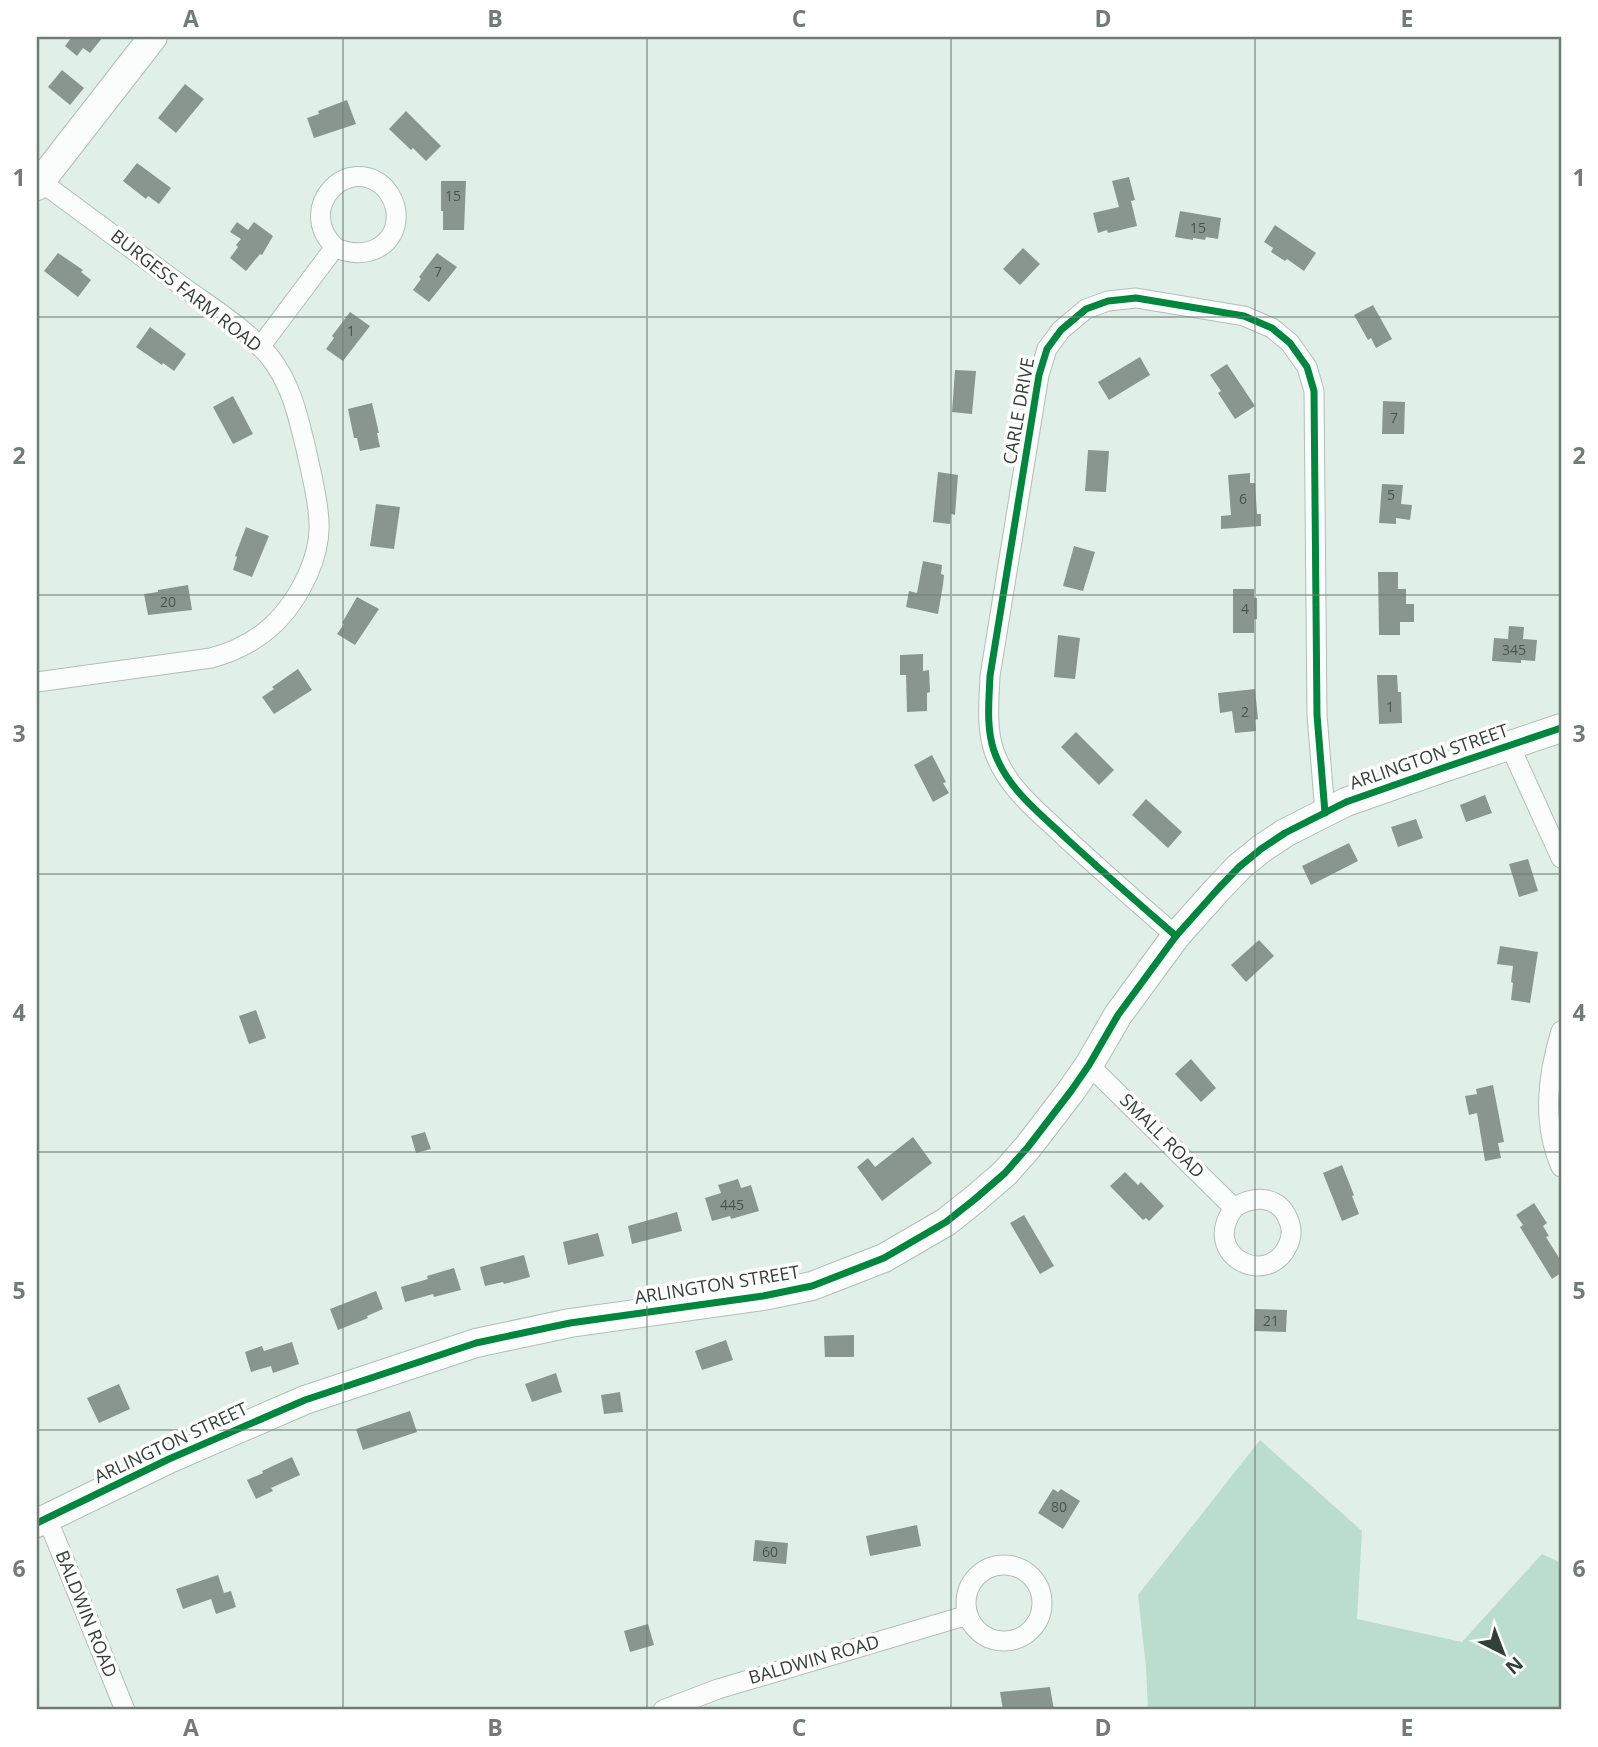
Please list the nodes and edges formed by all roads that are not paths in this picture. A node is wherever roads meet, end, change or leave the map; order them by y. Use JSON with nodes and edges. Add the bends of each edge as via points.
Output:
{"nodes":[{"id":1,"x":153,"y":37,"type":"edge"},
{"id":2,"x":38,"y":183,"type":"edge"},
{"id":3,"x":335,"y":247,"type":"dead end"},
{"id":4,"x":260,"y":346,"type":"junction"},
{"id":5,"x":37,"y":682,"type":"edge"},
{"id":6,"x":1561,"y":729,"type":"edge"},
{"id":7,"x":1510,"y":746,"type":"junction"},
{"id":8,"x":1325,"y":813,"type":"junction"},
{"id":9,"x":1561,"y":858,"type":"edge"},
{"id":10,"x":1176,"y":936,"type":"junction"},
{"id":11,"x":1561,"y":1031,"type":"edge"},
{"id":12,"x":1089,"y":1065,"type":"junction"},
{"id":13,"x":1561,"y":1167,"type":"edge"},
{"id":14,"x":1234,"y":1208,"type":"dead end"},
{"id":15,"x":42,"y":1521,"type":"edge"},
{"id":16,"x":968,"y":1615,"type":"dead end"},
{"id":17,"x":125,"y":1710,"type":"edge"},
{"id":18,"x":663,"y":1710,"type":"edge"}],
"edges":[{"from":1,"to":2,"type":"street"},
{"from":2,"to":4,"type":"street","name":"BURGESS FARM ROAD"},
{"from":3,"to":4,"type":"street"},
{"from":4,"to":5,"type":"street","name":"BURGESS FARM ROAD","via":[[291,394],[319,522],[312,566],[292,605],[272,626],[224,654]]},
{"from":6,"to":7,"type":"street","name":"ARLINGTON STREET"},
{"from":7,"to":8,"type":"street","name":"ARLINGTON STREET"},
{"from":7,"to":9,"type":"street"},
{"from":8,"to":10,"type":"street","name":"ARLINGTON STREET","via":[[1261,849]]},
{"from":8,"to":10,"type":"street","name":"CARLE DRIVE","via":[[1317,715],[1314,391],[1307,367],[1272,328],[1244,316],[1136,298],[1086,309],[1047,349],[1039,375],[990,676],[988,718],[1003,773],[1020,794]]},
{"from":10,"to":12,"type":"street","name":"ARLINGTON STREET","via":[[1118,1015]]},
{"from":11,"to":13,"type":"street","via":[[1548,1109]]},
{"from":12,"to":14,"type":"street","name":"SMALL ROAD"},
{"from":12,"to":15,"type":"street","name":"ARLINGTON STREET","via":[[1004,1173],[946,1222],[884,1258],[812,1286],[570,1323],[476,1343],[294,1405]]},
{"from":15,"to":17,"type":"street","name":"BALDWIN ROAD"},
{"from":16,"to":18,"type":"street","name":"BALDWIN ROAD","via":[[727,1686]]}]}
